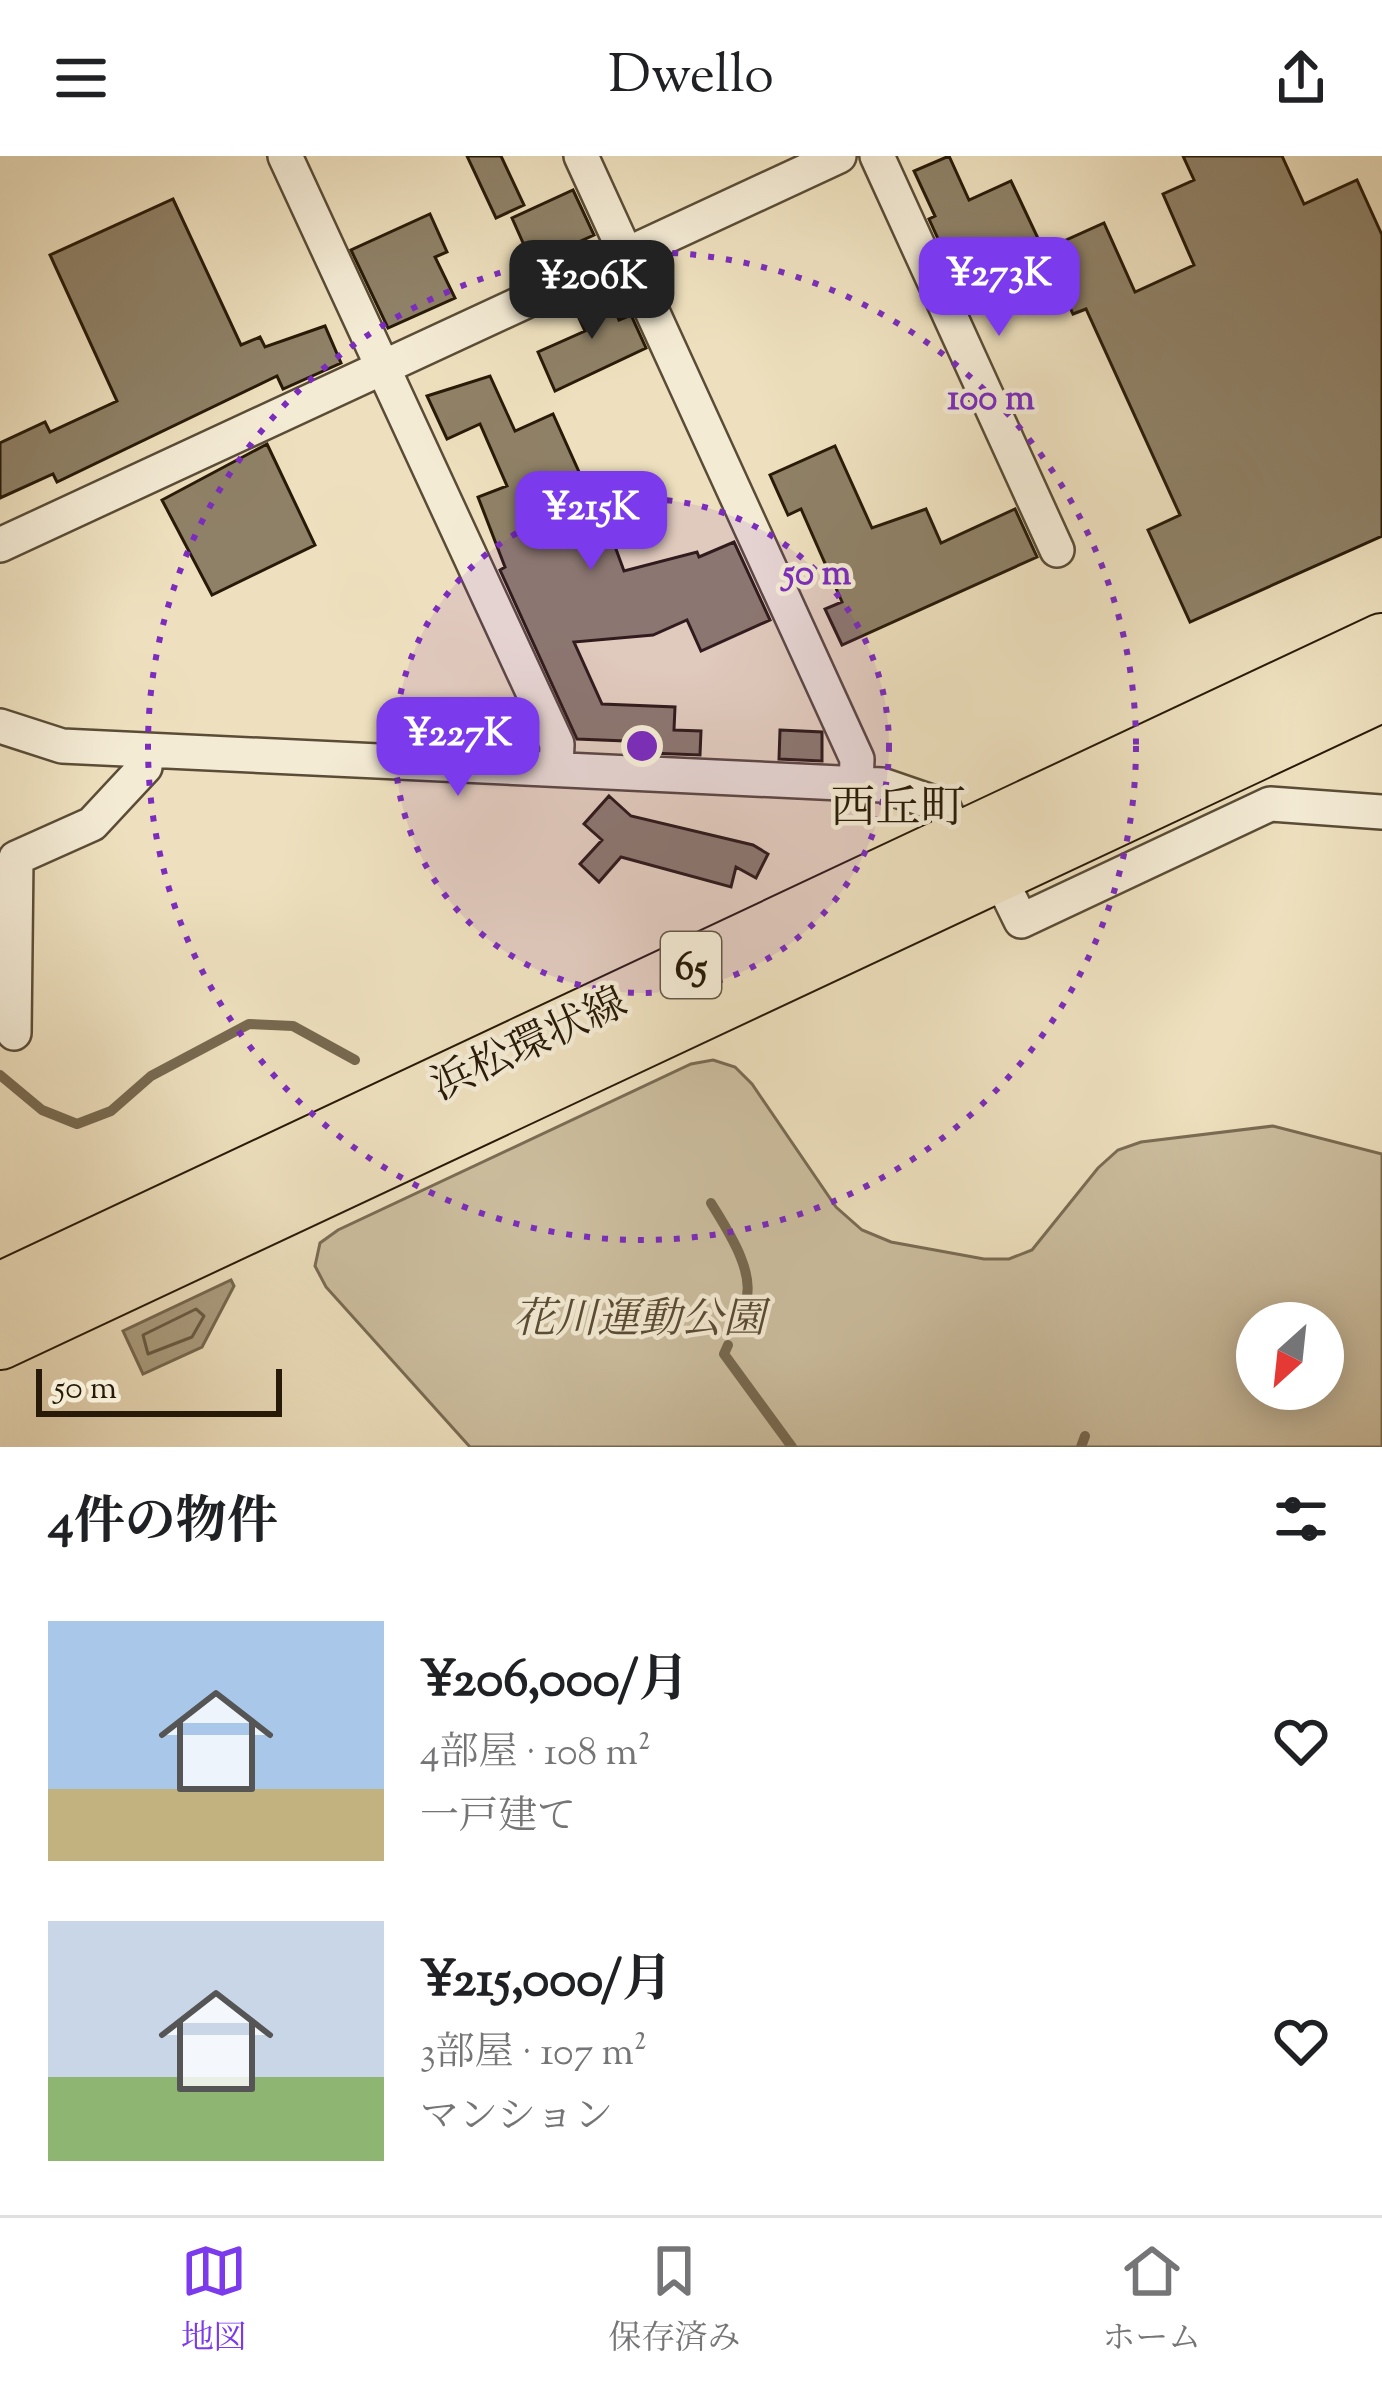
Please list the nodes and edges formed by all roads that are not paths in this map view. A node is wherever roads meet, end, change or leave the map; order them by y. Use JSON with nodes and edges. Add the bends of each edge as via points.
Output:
{"nodes":[{"id":1,"x":285,"y":156,"type":"edge"},
{"id":2,"x":581,"y":156,"type":"edge"},
{"id":3,"x":839,"y":156,"type":"edge"},
{"id":4,"x":877,"y":156,"type":"edge"},
{"id":5,"x":626,"y":254,"type":"junction"},
{"id":6,"x":382,"y":367,"type":"junction"},
{"id":7,"x":0,"y":545,"type":"edge"},
{"id":8,"x":1058,"y":550,"type":"dead end"},
{"id":9,"x":1382,"y":640,"type":"edge"},
{"id":10,"x":1382,"y":694,"type":"edge"},
{"id":11,"x":0,"y":726,"type":"edge"},
{"id":12,"x":146,"y":750,"type":"junction"},
{"id":13,"x":556,"y":769,"type":"junction"},
{"id":14,"x":856,"y":784,"type":"junction"},
{"id":15,"x":1382,"y":812,"type":"edge"},
{"id":16,"x":979,"y":857,"type":"junction"},
{"id":17,"x":14,"y":1033,"type":"dead end"},
{"id":18,"x":0,"y":1290,"type":"edge"},
{"id":19,"x":0,"y":1342,"type":"edge"}],
"edges":[{"from":1,"to":6,"type":"street"},
{"from":2,"to":5,"type":"street"},
{"from":3,"to":5,"type":"street"},
{"from":4,"to":8,"type":"street"},
{"from":5,"to":6,"type":"street"},
{"from":5,"to":14,"type":"street","via":[[857,759]]},
{"from":6,"to":7,"type":"street"},
{"from":6,"to":13,"type":"street","via":[[557,744]]},
{"from":9,"to":16,"type":"main road","name":"浜松環状線","number":"65"},
{"from":10,"to":16,"type":"main road","name":"浜松環状線","number":"65"},
{"from":11,"to":12,"type":"street","via":[[62,746]]},
{"from":12,"to":13,"type":"street"},
{"from":12,"to":17,"type":"street","via":[[145,767],[92,824],[16,858]]},
{"from":13,"to":14,"type":"street"},
{"from":14,"to":16,"type":"street","via":[[882,784],[943,806]]},
{"from":15,"to":16,"type":"street","via":[[1270,804],[1021,921]]},
{"from":16,"to":18,"type":"main road","name":"浜松環状線","number":"65"},
{"from":16,"to":19,"type":"main road","name":"浜松環状線","number":"65"}]}
